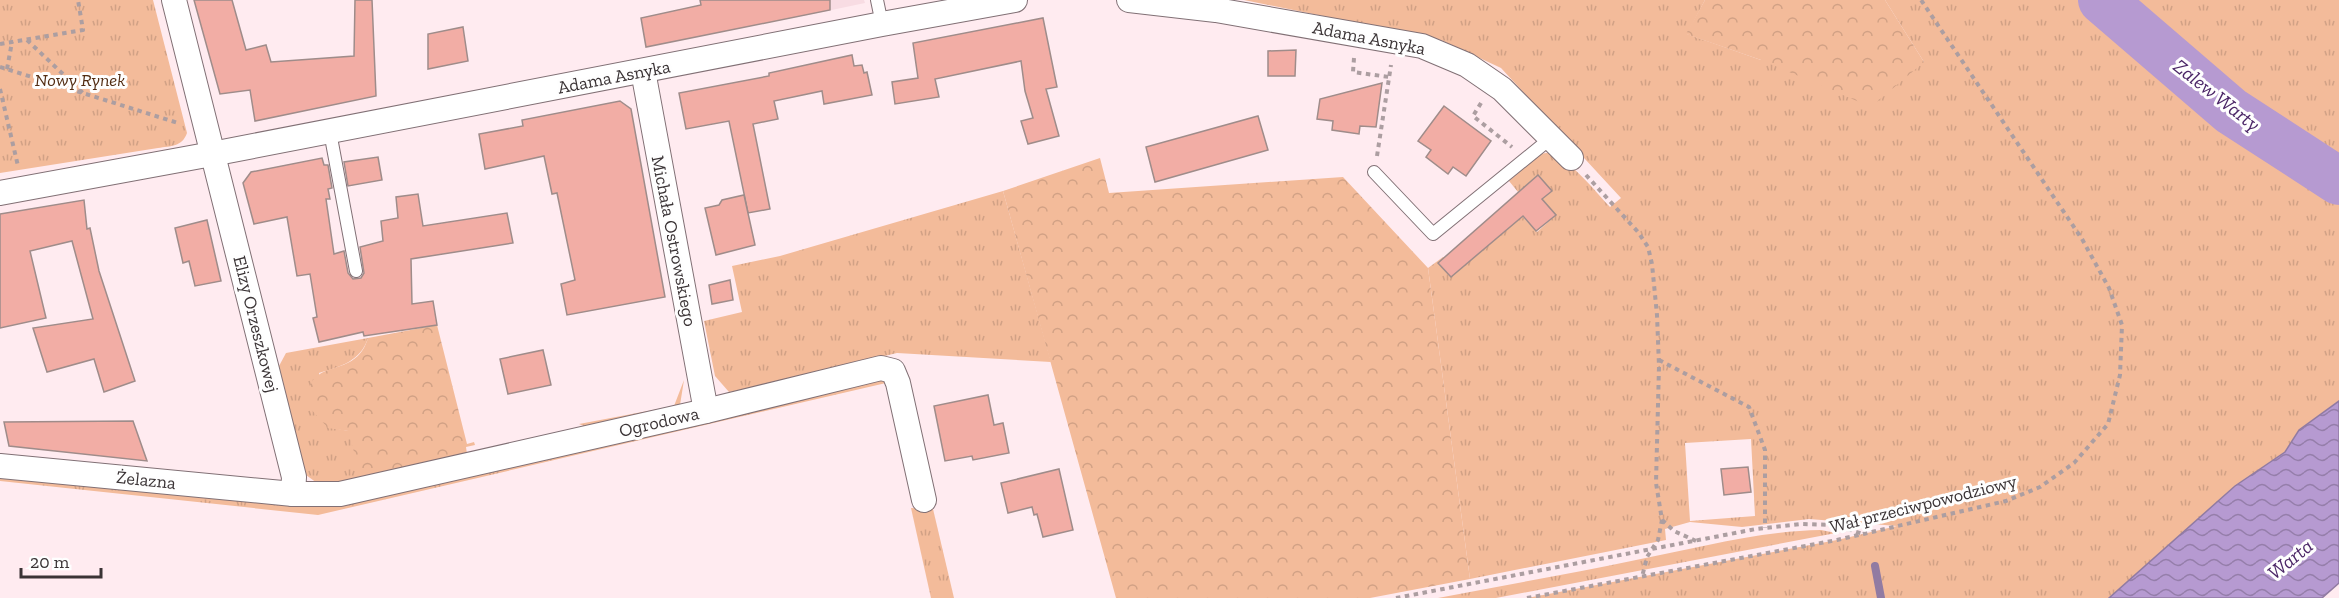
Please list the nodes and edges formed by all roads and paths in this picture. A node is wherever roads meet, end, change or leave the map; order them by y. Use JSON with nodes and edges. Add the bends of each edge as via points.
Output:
{"nodes":[{"id":1,"x":78,"y":0,"type":"edge"},
{"id":2,"x":174,"y":0,"type":"edge"},
{"id":3,"x":877,"y":0,"type":"edge"},
{"id":4,"x":1016,"y":0,"type":"edge"},
{"id":5,"x":1129,"y":0,"type":"edge"},
{"id":6,"x":1921,"y":0,"type":"edge"},
{"id":7,"x":882,"y":24,"type":"junction"},
{"id":8,"x":27,"y":39,"type":"junction"},
{"id":9,"x":12,"y":42,"type":"junction"},
{"id":10,"x":0,"y":44,"type":"edge"},
{"id":11,"x":1355,"y":52,"type":"dead end"},
{"id":12,"x":1392,"y":58,"type":"dead end"},
{"id":13,"x":0,"y":67,"type":"edge"},
{"id":14,"x":7,"y":69,"type":"junction"},
{"id":15,"x":643,"y":71,"type":"junction"},
{"id":16,"x":1389,"y":77,"type":"junction"},
{"id":17,"x":0,"y":89,"type":"edge"},
{"id":18,"x":83,"y":93,"type":"junction"},
{"id":19,"x":1482,"y":102,"type":"dead end"},
{"id":20,"x":185,"y":125,"type":"dead end"},
{"id":21,"x":330,"y":132,"type":"junction"},
{"id":22,"x":1551,"y":138,"type":"junction"},
{"id":23,"x":1517,"y":151,"type":"dead end"},
{"id":24,"x":212,"y":154,"type":"junction"},
{"id":25,"x":1571,"y":158,"type":"joint"},
{"id":26,"x":19,"y":170,"type":"dead end"},
{"id":27,"x":1374,"y":172,"type":"joint"},
{"id":28,"x":0,"y":193,"type":"edge"},
{"id":29,"x":356,"y":270,"type":"dead end"},
{"id":30,"x":1659,"y":360,"type":"junction"},
{"id":31,"x":706,"y":411,"type":"junction"},
{"id":32,"x":0,"y":466,"type":"edge"},
{"id":33,"x":293,"y":494,"type":"junction"},
{"id":34,"x":924,"y":500,"type":"dead end"},
{"id":35,"x":1662,"y":520,"type":"junction"},
{"id":36,"x":1765,"y":528,"type":"junction"},
{"id":37,"x":1863,"y":534,"type":"junction"},
{"id":38,"x":1698,"y":541,"type":"junction"},
{"id":39,"x":1653,"y":550,"type":"junction"},
{"id":40,"x":1641,"y":577,"type":"junction"},
{"id":41,"x":1396,"y":598,"type":"edge"},
{"id":42,"x":1527,"y":598,"type":"edge"}],
"edges":[{"from":1,"to":8,"type":"path","via":[[83,30]]},
{"from":2,"to":24,"type":"street"},
{"from":3,"to":7,"type":"lane"},
{"from":4,"to":7,"type":"street","name":"Adama Asnyka"},
{"from":5,"to":22,"type":"street","name":"Adama Asnyka","via":[[1216,10],[1422,46],[1467,65],[1502,89]]},
{"from":6,"to":37,"type":"path","name":"Wał przeciwpowodziowy","via":[[2082,239],[2109,288],[2122,325],[2120,375],[2108,424],[2074,464],[2040,487],[2006,501]]},
{"from":7,"to":15,"type":"street","name":"Adama Asnyka"},
{"from":8,"to":9,"type":"path"},
{"from":8,"to":18,"type":"path"},
{"from":9,"to":10,"type":"path"},
{"from":9,"to":14,"type":"path"},
{"from":11,"to":16,"type":"path","via":[[1353,72]]},
{"from":12,"to":16,"type":"path"},
{"from":13,"to":14,"type":"path"},
{"from":14,"to":18,"type":"path"},
{"from":15,"to":21,"type":"street","name":"Adama Asnyka"},
{"from":15,"to":31,"type":"street","name":"Michała Ostrowskiego"},
{"from":16,"to":27,"type":"path"},
{"from":17,"to":26,"type":"path"},
{"from":18,"to":20,"type":"path"},
{"from":19,"to":23,"type":"path","via":[[1473,116]]},
{"from":21,"to":24,"type":"street","name":"Adama Asnyka"},
{"from":21,"to":29,"type":"lane"},
{"from":22,"to":25,"type":"street","name":"Adama Asnyka"},
{"from":22,"to":27,"type":"lane","via":[[1433,234]]},
{"from":24,"to":28,"type":"street"},
{"from":24,"to":33,"type":"street","name":"Elizy Orzeszkowej","via":[[294,477]]},
{"from":25,"to":30,"type":"path","via":[[1648,247]]},
{"from":30,"to":35,"type":"path","via":[[1656,483]]},
{"from":30,"to":36,"type":"path","via":[[1749,407],[1765,450]]},
{"from":31,"to":33,"type":"street","name":"Ogrodowa","via":[[357,491]]},
{"from":31,"to":34,"type":"street","name":"Ogrodowa","via":[[890,369],[898,383]]},
{"from":32,"to":33,"type":"street","name":"Żelazna"},
{"from":35,"to":38,"type":"path","via":[[1674,531]]},
{"from":35,"to":39,"type":"path"},
{"from":36,"to":37,"type":"path","via":[[1835,525]]},
{"from":36,"to":38,"type":"path"},
{"from":37,"to":40,"type":"path","name":"Wał przeciwpowodziowy"},
{"from":38,"to":39,"type":"path"},
{"from":39,"to":40,"type":"path"},
{"from":39,"to":41,"type":"path"},
{"from":40,"to":42,"type":"path","name":"Wał przeciwpowodziowy"}]}
